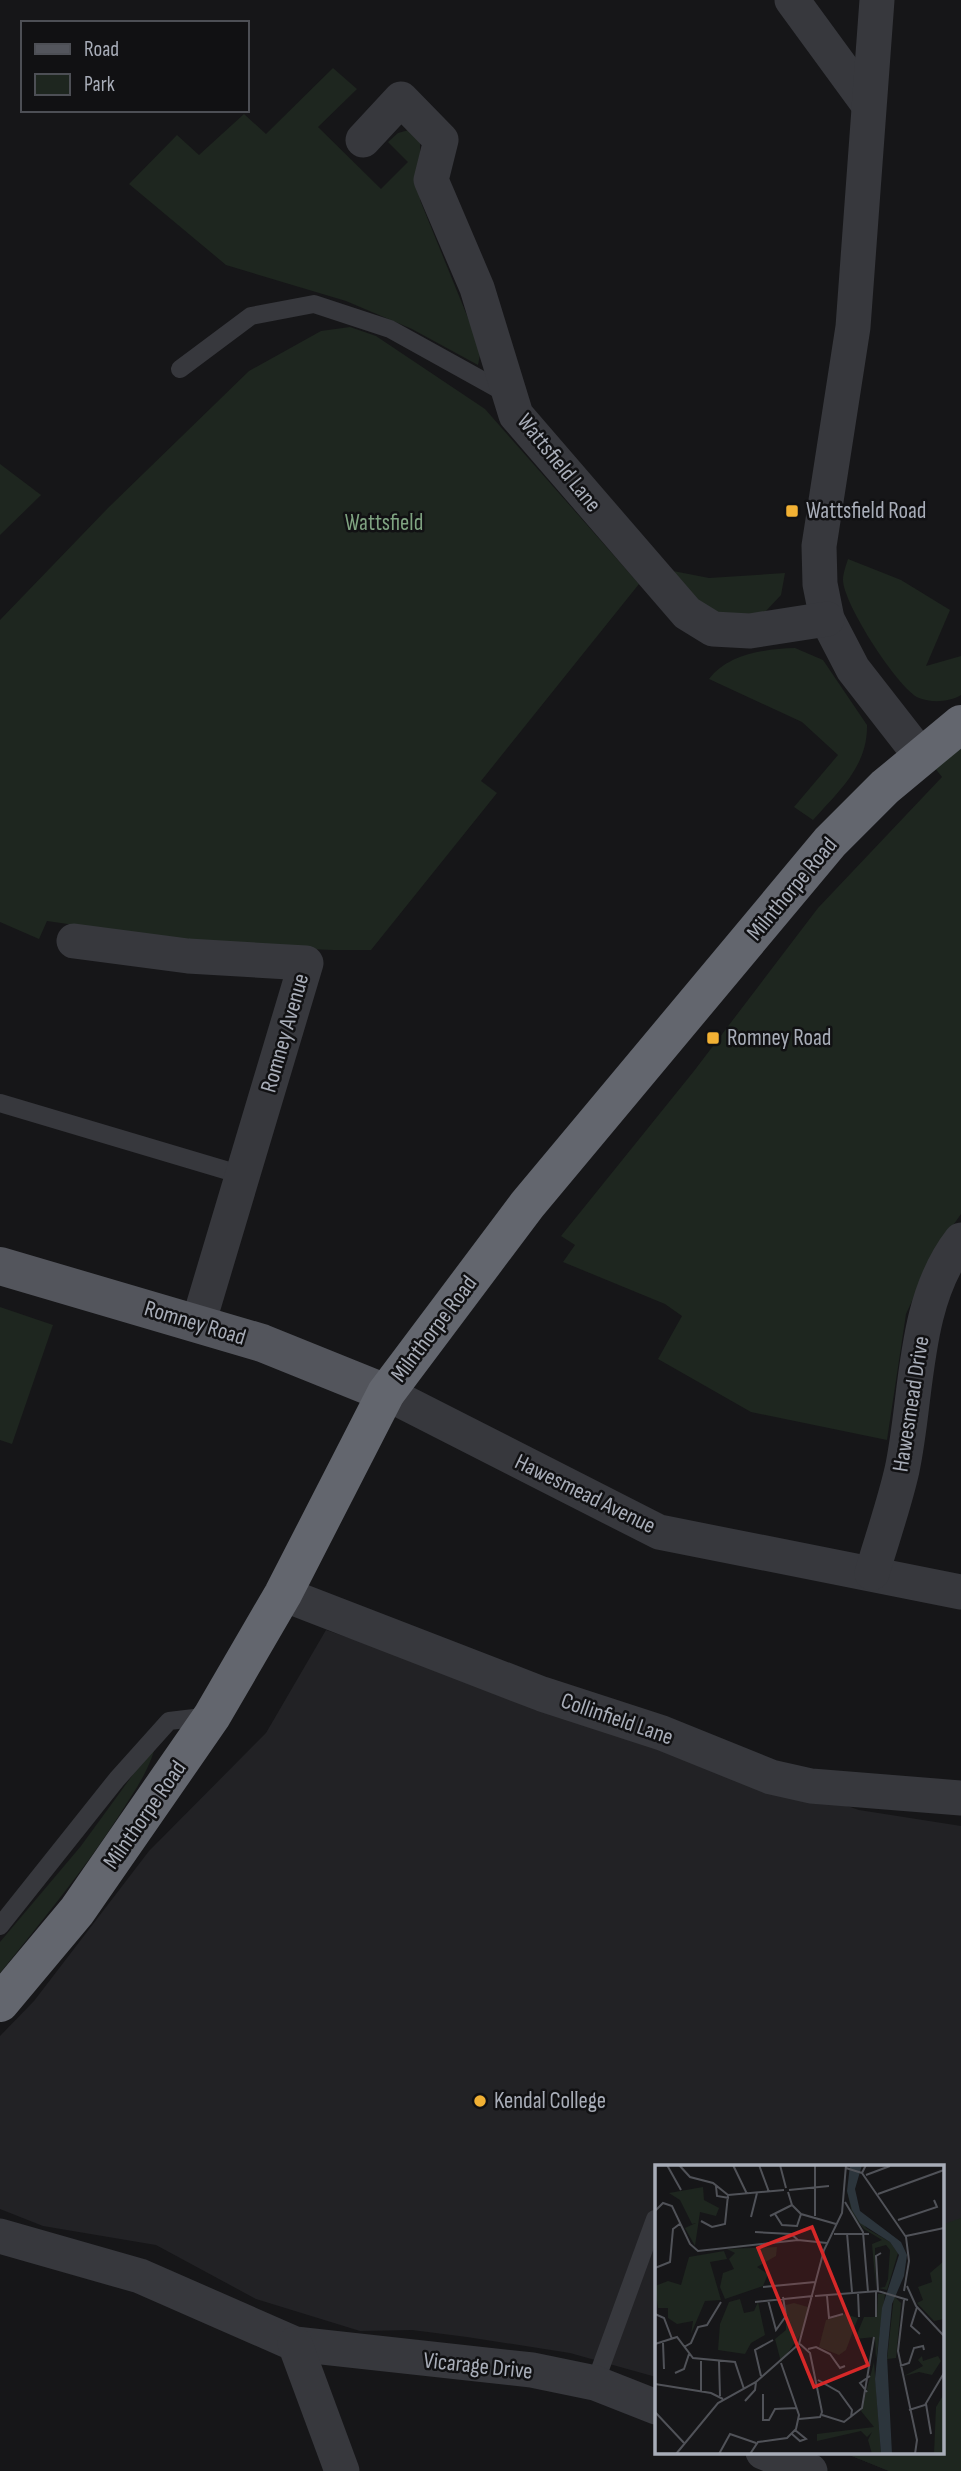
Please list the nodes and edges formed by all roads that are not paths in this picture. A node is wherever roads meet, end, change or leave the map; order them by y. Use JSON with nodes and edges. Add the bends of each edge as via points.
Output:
{"nodes":[{"id":1,"x":877,"y":0,"type":"edge"},
{"id":2,"x":801,"y":1,"type":"edge"},
{"id":3,"x":868,"y":104,"type":"junction"},
{"id":4,"x":363,"y":140,"type":"dead end"},
{"id":5,"x":180,"y":369,"type":"dead end"},
{"id":6,"x":510,"y":396,"type":"junction"},
{"id":7,"x":827,"y":619,"type":"junction"},
{"id":8,"x":961,"y":724,"type":"edge"},
{"id":9,"x":920,"y":755,"type":"junction"},
{"id":10,"x":74,"y":941,"type":"dead end"},
{"id":11,"x":0,"y":1103,"type":"edge"},
{"id":12,"x":242,"y":1175,"type":"junction"},
{"id":13,"x":961,"y":1240,"type":"edge"},
{"id":14,"x":0,"y":1266,"type":"edge"},
{"id":15,"x":198,"y":1324,"type":"junction"},
{"id":16,"x":386,"y":1393,"type":"junction"},
{"id":17,"x":872,"y":1573,"type":"junction"},
{"id":18,"x":961,"y":1592,"type":"edge"},
{"id":19,"x":283,"y":1594,"type":"junction"},
{"id":20,"x":212,"y":1716,"type":"junction"},
{"id":21,"x":961,"y":1798,"type":"edge"},
{"id":22,"x":0,"y":1926,"type":"edge"},
{"id":23,"x":0,"y":2003,"type":"edge"},
{"id":24,"x":655,"y":2219,"type":"dead end"},
{"id":25,"x":0,"y":2236,"type":"edge"},
{"id":26,"x":295,"y":2344,"type":"junction"},
{"id":27,"x":595,"y":2383,"type":"junction"},
{"id":28,"x":655,"y":2407,"type":"edge"},
{"id":29,"x":768,"y":2454,"type":"edge"},
{"id":30,"x":342,"y":2471,"type":"edge"},
{"id":31,"x":810,"y":2471,"type":"edge"}],
"edges":[{"from":1,"to":3,"type":"street"},
{"from":2,"to":3,"type":"street"},
{"from":3,"to":7,"type":"street","via":[[853,327],[819,546]]},
{"from":4,"to":6,"type":"street","name":"Wattsfield Lane","via":[[401,99],[441,140],[431,180],[477,288]]},
{"from":5,"to":6,"type":"lane","via":[[251,316],[314,304],[390,329]]},
{"from":6,"to":7,"type":"street","name":"Wattsfield Lane","via":[[516,415],[687,613],[713,629],[750,631]]},
{"from":7,"to":9,"type":"street","via":[[853,668]]},
{"from":8,"to":9,"type":"highway","name":"Milnthorpe Road"},
{"from":9,"to":16,"type":"highway","name":"Milnthorpe Road","via":[[830,842],[527,1205]]},
{"from":10,"to":12,"type":"street","name":"Romney Avenue","via":[[188,956],[306,963]]},
{"from":11,"to":12,"type":"lane"},
{"from":12,"to":15,"type":"street","name":"Romney Avenue"},
{"from":13,"to":17,"type":"street","name":"Hawesmead Drive","via":[[946,1259],[925,1319],[901,1471]]},
{"from":14,"to":15,"type":"main road","name":"Romney Road"},
{"from":15,"to":16,"type":"main road","name":"Romney Road","via":[[293,1354]]},
{"from":16,"to":17,"type":"street","name":"Hawesmead Avenue","via":[[659,1532]]},
{"from":16,"to":19,"type":"highway","name":"Milnthorpe Road"},
{"from":17,"to":18,"type":"street","name":"Hawesmead Avenue"},
{"from":19,"to":20,"type":"highway","name":"Milnthorpe Road"},
{"from":19,"to":21,"type":"street","name":"Collinfield Lane","via":[[771,1777],[811,1786]]},
{"from":20,"to":22,"type":"lane","via":[[169,1721]]},
{"from":20,"to":23,"type":"highway","name":"Milnthorpe Road","via":[[77,1911]]},
{"from":24,"to":27,"type":"lane"},
{"from":25,"to":26,"type":"street","name":"Vicarage Drive","via":[[140,2276]]},
{"from":26,"to":27,"type":"street","name":"Vicarage Drive","via":[[532,2370]]},
{"from":26,"to":30,"type":"street"},
{"from":27,"to":28,"type":"street","name":"Vicarage Drive"},
{"from":29,"to":31,"type":"street"}]}
